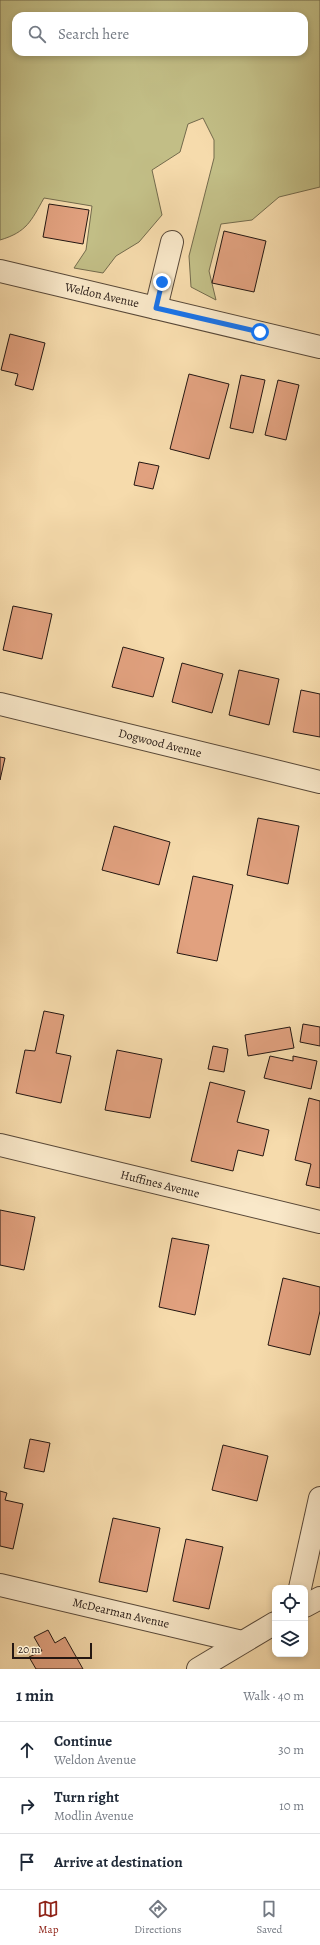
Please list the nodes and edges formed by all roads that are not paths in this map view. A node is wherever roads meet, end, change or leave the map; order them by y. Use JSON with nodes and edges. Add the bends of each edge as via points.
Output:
{"nodes":[{"id":1,"x":172,"y":242,"type":"dead end"},
{"id":2,"x":0,"y":271,"type":"edge"},
{"id":3,"x":156,"y":308,"type":"junction"},
{"id":4,"x":320,"y":347,"type":"edge"},
{"id":5,"x":0,"y":704,"type":"edge"},
{"id":6,"x":320,"y":782,"type":"edge"},
{"id":7,"x":0,"y":1145,"type":"edge"},
{"id":8,"x":320,"y":1222,"type":"edge"},
{"id":9,"x":320,"y":1498,"type":"edge"},
{"id":10,"x":0,"y":1585,"type":"edge"},
{"id":11,"x":301,"y":1585,"type":"edge"},
{"id":12,"x":320,"y":1598,"type":"edge"},
{"id":13,"x":308,"y":1604,"type":"edge"},
{"id":14,"x":272,"y":1625,"type":"edge"},
{"id":15,"x":242,"y":1642,"type":"junction"},
{"id":16,"x":198,"y":1669,"type":"edge"}],
"edges":[{"from":1,"to":3,"type":"street"},
{"from":2,"to":3,"type":"street","name":"Weldon Avenue"},
{"from":3,"to":4,"type":"street","name":"Weldon Avenue"},
{"from":5,"to":6,"type":"street","name":"Dogwood Avenue"},
{"from":7,"to":8,"type":"street","name":"Huffines Avenue"},
{"from":9,"to":11,"type":"street"},
{"from":10,"to":15,"type":"street","name":"McDearman Avenue"},
{"from":12,"to":13,"type":"street"},
{"from":14,"to":15,"type":"street"},
{"from":15,"to":16,"type":"street"}]}
